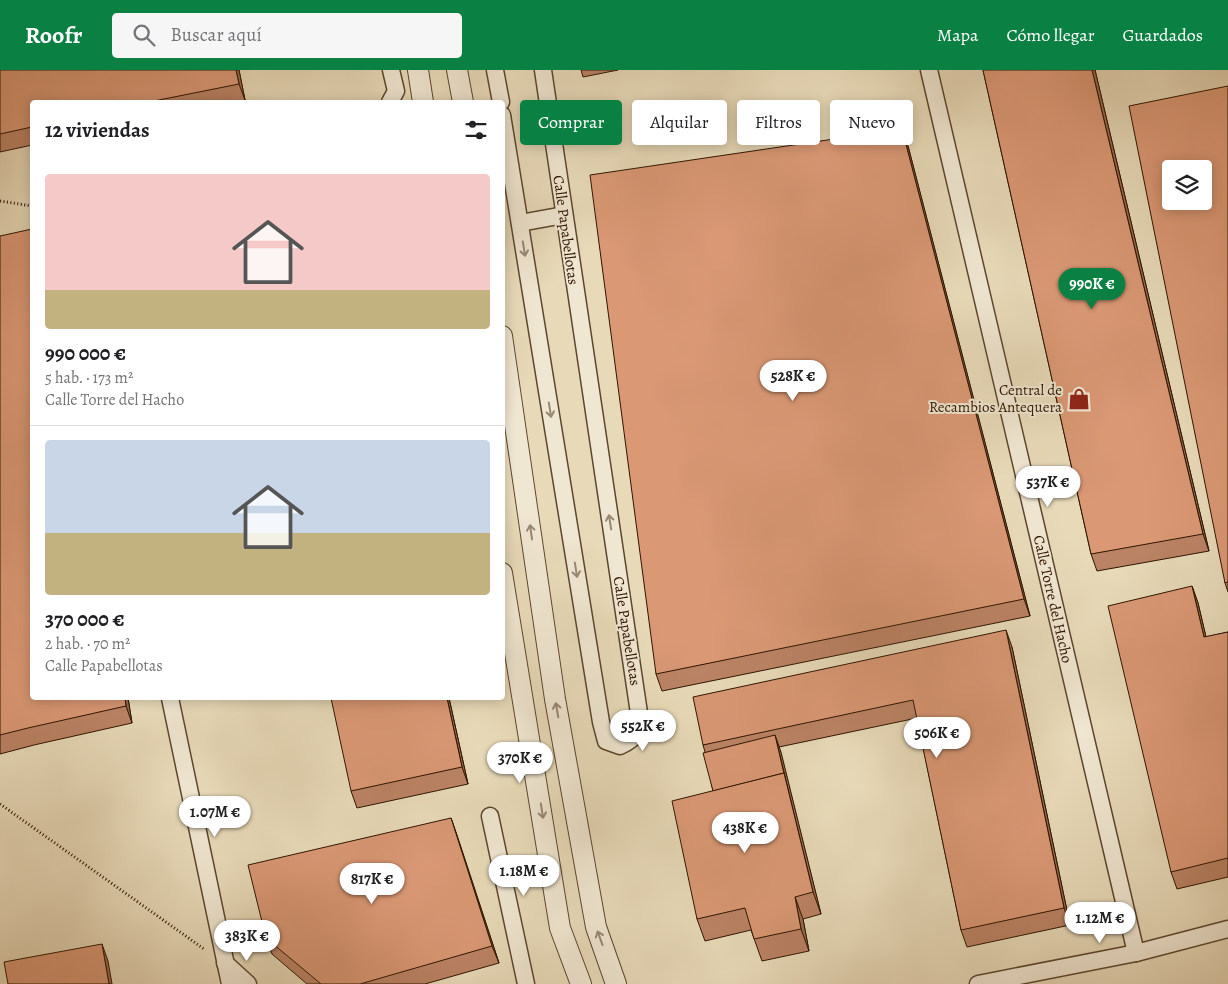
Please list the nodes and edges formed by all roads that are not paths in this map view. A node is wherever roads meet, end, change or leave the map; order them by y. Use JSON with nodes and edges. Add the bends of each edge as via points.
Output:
{"nodes":[{"id":1,"x":391,"y":70,"type":"edge"},
{"id":2,"x":418,"y":70,"type":"edge"},
{"id":3,"x":457,"y":70,"type":"edge"},
{"id":4,"x":495,"y":70,"type":"edge"},
{"id":5,"x":543,"y":70,"type":"edge"},
{"id":6,"x":930,"y":70,"type":"edge"},
{"id":7,"x":391,"y":100,"type":"edge"},
{"id":8,"x":423,"y":100,"type":"edge"},
{"id":9,"x":463,"y":100,"type":"edge"},
{"id":10,"x":500,"y":100,"type":"edge"},
{"id":11,"x":505,"y":133,"type":"edge"},
{"id":12,"x":564,"y":216,"type":"junction"},
{"id":13,"x":520,"y":223,"type":"junction"},
{"id":14,"x":505,"y":357,"type":"edge"},
{"id":15,"x":505,"y":591,"type":"edge"},
{"id":16,"x":170,"y":700,"type":"edge"},
{"id":17,"x":490,"y":816,"type":"dead end"},
{"id":18,"x":1228,"y":929,"type":"edge"},
{"id":19,"x":1136,"y":953,"type":"junction"},
{"id":20,"x":225,"y":964,"type":"junction"},
{"id":21,"x":230,"y":984,"type":"edge"},
{"id":22,"x":248,"y":984,"type":"edge"},
{"id":23,"x":526,"y":984,"type":"edge"},
{"id":24,"x":581,"y":984,"type":"edge"},
{"id":25,"x":616,"y":984,"type":"edge"},
{"id":26,"x":978,"y":984,"type":"edge"}],
"edges":[{"from":1,"to":7,"type":"street","via":[[396,91]]},
{"from":2,"to":8,"type":"street"},
{"from":3,"to":9,"type":"street"},
{"from":4,"to":10,"type":"street"},
{"from":5,"to":12,"type":"street","name":"Calle Papabellotas"},
{"from":6,"to":19,"type":"street","name":"Calle Torre del Hacho"},
{"from":11,"to":13,"type":"street","name":"Calle Papabellotas"},
{"from":12,"to":13,"type":"street"},
{"from":13,"to":12,"type":"street","name":"Calle Papabellotas","one_way":true,"via":[[601,722],[606,741],[620,746],[633,740],[641,729]]},
{"from":25,"to":14,"type":"street","one_way":true,"via":[[596,927],[554,698]]},
{"from":15,"to":24,"type":"street","one_way":true,"via":[[560,928]]},
{"from":16,"to":20,"type":"street"},
{"from":17,"to":23,"type":"street"},
{"from":18,"to":19,"type":"street"},
{"from":19,"to":26,"type":"street"},
{"from":20,"to":21,"type":"street"},
{"from":20,"to":22,"type":"street"}]}
